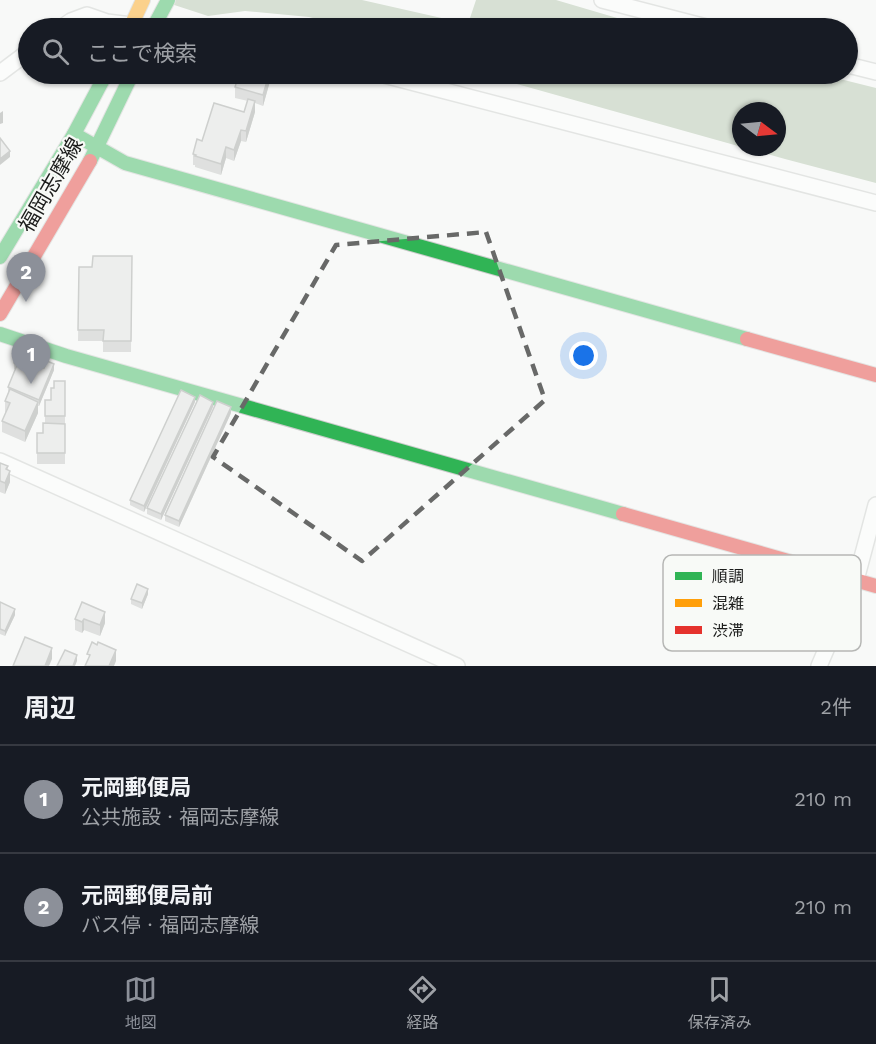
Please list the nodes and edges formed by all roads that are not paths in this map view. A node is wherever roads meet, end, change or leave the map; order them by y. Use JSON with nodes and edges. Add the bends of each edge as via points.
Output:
{"nodes":[{"id":1,"x":143,"y":0,"type":"edge"},
{"id":2,"x":168,"y":0,"type":"edge"},
{"id":3,"x":602,"y":0,"type":"edge"},
{"id":4,"x":79,"y":18,"type":"edge"},
{"id":5,"x":96,"y":18,"type":"edge"},
{"id":6,"x":134,"y":18,"type":"edge"},
{"id":7,"x":159,"y":18,"type":"edge"},
{"id":8,"x":671,"y":18,"type":"edge"},
{"id":9,"x":18,"y":60,"type":"edge"},
{"id":10,"x":858,"y":68,"type":"edge"},
{"id":11,"x":876,"y":72,"type":"edge"},
{"id":12,"x":0,"y":73,"type":"edge"},
{"id":13,"x":101,"y":84,"type":"edge"},
{"id":14,"x":127,"y":84,"type":"edge"},
{"id":15,"x":418,"y":84,"type":"edge"},
{"id":16,"x":74,"y":134,"type":"junction"},
{"id":17,"x":98,"y":147,"type":"junction"},
{"id":18,"x":876,"y":203,"type":"edge"},
{"id":19,"x":0,"y":257,"type":"edge"},
{"id":20,"x":0,"y":314,"type":"edge"},
{"id":21,"x":0,"y":334,"type":"edge"},
{"id":22,"x":876,"y":375,"type":"edge"},
{"id":23,"x":0,"y":461,"type":"edge"},
{"id":24,"x":876,"y":505,"type":"edge"},
{"id":25,"x":768,"y":555,"type":"edge"},
{"id":26,"x":861,"y":561,"type":"edge"},
{"id":27,"x":861,"y":582,"type":"edge"},
{"id":28,"x":876,"y":586,"type":"edge"},
{"id":29,"x":825,"y":651,"type":"edge"},
{"id":30,"x":458,"y":666,"type":"edge"},
{"id":31,"x":819,"y":666,"type":"edge"}],
"edges":[{"from":1,"to":6,"type":"street"},
{"from":2,"to":7,"type":"street"},
{"from":3,"to":8,"type":"street"},
{"from":4,"to":5,"type":"street"},
{"from":9,"to":12,"type":"street"},
{"from":10,"to":11,"type":"street"},
{"from":13,"to":16,"type":"street","name":"福岡志摩線"},
{"from":14,"to":17,"type":"street","name":"福岡志摩線"},
{"from":15,"to":18,"type":"street"},
{"from":16,"to":17,"type":"street"},
{"from":16,"to":19,"type":"street","name":"福岡志摩線"},
{"from":17,"to":20,"type":"street","name":"福岡志摩線"},
{"from":17,"to":22,"type":"street","via":[[125,163]]},
{"from":21,"to":25,"type":"street","via":[[89,363]]},
{"from":23,"to":30,"type":"street"},
{"from":24,"to":26,"type":"street"},
{"from":27,"to":28,"type":"street"},
{"from":29,"to":31,"type":"street"}]}
